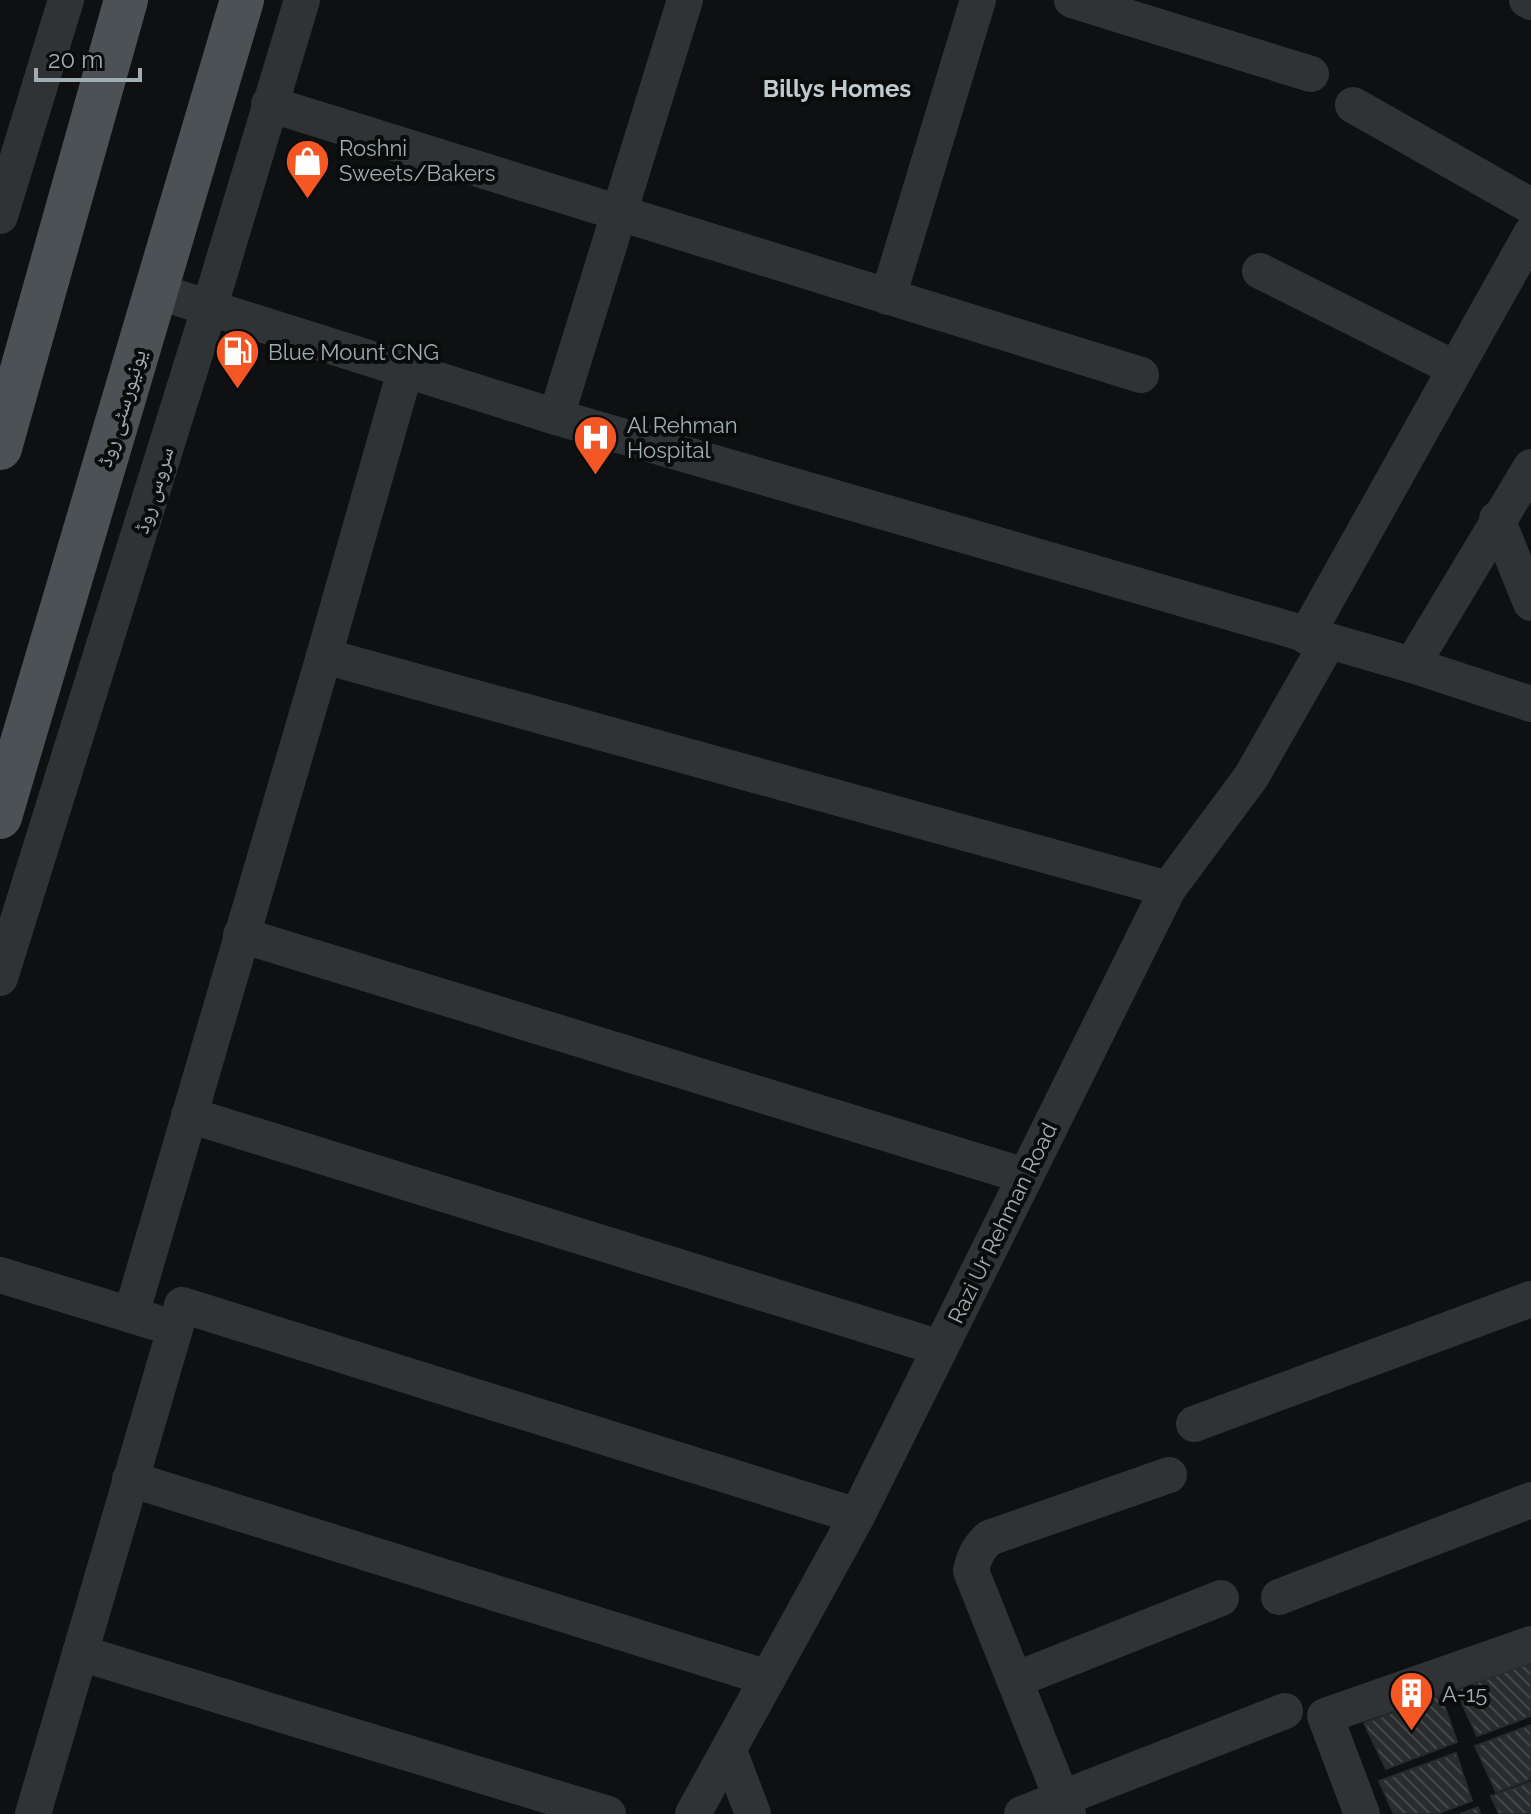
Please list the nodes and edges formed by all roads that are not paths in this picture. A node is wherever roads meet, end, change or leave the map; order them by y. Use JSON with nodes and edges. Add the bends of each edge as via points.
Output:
{"nodes":[{"id":1,"x":66,"y":0,"type":"edge"},
{"id":2,"x":126,"y":0,"type":"edge"},
{"id":3,"x":242,"y":0,"type":"edge"},
{"id":4,"x":302,"y":0,"type":"edge"},
{"id":5,"x":685,"y":0,"type":"edge"},
{"id":6,"x":978,"y":0,"type":"edge"},
{"id":7,"x":1072,"y":0,"type":"edge"},
{"id":8,"x":1311,"y":74,"type":"dead end"},
{"id":9,"x":269,"y":104,"type":"junction"},
{"id":10,"x":1353,"y":105,"type":"dead end"},
{"id":11,"x":1531,"y":206,"type":"edge"},
{"id":12,"x":619,"y":214,"type":"junction"},
{"id":13,"x":0,"y":216,"type":"edge"},
{"id":14,"x":1531,"y":234,"type":"edge"},
{"id":15,"x":1260,"y":271,"type":"dead end"},
{"id":16,"x":156,"y":291,"type":"junction"},
{"id":17,"x":888,"y":297,"type":"junction"},
{"id":18,"x":209,"y":309,"type":"junction"},
{"id":19,"x":1454,"y":368,"type":"junction"},
{"id":20,"x":405,"y":371,"type":"junction"},
{"id":21,"x":1141,"y":375,"type":"dead end"},
{"id":22,"x":556,"y":417,"type":"junction"},
{"id":23,"x":0,"y":448,"type":"edge"},
{"id":24,"x":1531,"y":467,"type":"edge"},
{"id":25,"x":1497,"y":519,"type":"junction"},
{"id":26,"x":1531,"y":603,"type":"edge"},
{"id":27,"x":1317,"y":639,"type":"junction"},
{"id":28,"x":324,"y":656,"type":"junction"},
{"id":29,"x":1412,"y":665,"type":"junction"},
{"id":30,"x":1531,"y":704,"type":"edge"},
{"id":31,"x":0,"y":817,"type":"edge"},
{"id":32,"x":1168,"y":889,"type":"junction"},
{"id":33,"x":241,"y":935,"type":"junction"},
{"id":34,"x":0,"y":978,"type":"edge"},
{"id":35,"x":189,"y":1115,"type":"junction"},
{"id":36,"x":1025,"y":1176,"type":"junction"},
{"id":37,"x":0,"y":1275,"type":"edge"},
{"id":38,"x":1531,"y":1299,"type":"edge"},
{"id":39,"x":131,"y":1315,"type":"junction"},
{"id":40,"x":174,"y":1329,"type":"junction"},
{"id":41,"x":940,"y":1348,"type":"junction"},
{"id":42,"x":1194,"y":1424,"type":"dead end"},
{"id":43,"x":1169,"y":1475,"type":"dead end"},
{"id":44,"x":130,"y":1479,"type":"junction"},
{"id":45,"x":1531,"y":1500,"type":"edge"},
{"id":46,"x":857,"y":1516,"type":"junction"},
{"id":47,"x":1279,"y":1597,"type":"dead end"},
{"id":48,"x":1221,"y":1598,"type":"dead end"},
{"id":49,"x":1531,"y":1644,"type":"edge"},
{"id":50,"x":80,"y":1653,"type":"junction"},
{"id":51,"x":768,"y":1678,"type":"junction"},
{"id":52,"x":1015,"y":1680,"type":"junction"},
{"id":53,"x":1285,"y":1711,"type":"dead end"},
{"id":54,"x":729,"y":1751,"type":"junction"},
{"id":55,"x":1065,"y":1807,"type":"edge"},
{"id":56,"x":33,"y":1814,"type":"edge"},
{"id":57,"x":608,"y":1814,"type":"edge"},
{"id":58,"x":693,"y":1814,"type":"edge"},
{"id":59,"x":753,"y":1814,"type":"edge"},
{"id":60,"x":1022,"y":1814,"type":"edge"},
{"id":61,"x":1362,"y":1814,"type":"edge"}],
"edges":[{"from":1,"to":13,"type":"street"},
{"from":2,"to":23,"type":"main road"},
{"from":3,"to":16,"type":"main road","name":"یونیورسٹی روڈ"},
{"from":4,"to":9,"type":"street","name":"سروس روڈ"},
{"from":5,"to":12,"type":"street"},
{"from":6,"to":17,"type":"street"},
{"from":7,"to":8,"type":"street"},
{"from":9,"to":12,"type":"street"},
{"from":9,"to":18,"type":"street","name":"سروس روڈ"},
{"from":10,"to":11,"type":"street"},
{"from":12,"to":17,"type":"street"},
{"from":12,"to":22,"type":"street"},
{"from":14,"to":19,"type":"street","name":"Razi Ur Rehman Road"},
{"from":15,"to":19,"type":"street"},
{"from":16,"to":18,"type":"street"},
{"from":16,"to":31,"type":"main road","name":"یونیورسٹی روڈ"},
{"from":17,"to":21,"type":"street"},
{"from":18,"to":20,"type":"street"},
{"from":18,"to":34,"type":"street","name":"سروس روڈ"},
{"from":19,"to":27,"type":"street","name":"Razi Ur Rehman Road"},
{"from":20,"to":22,"type":"street"},
{"from":20,"to":28,"type":"street"},
{"from":22,"to":27,"type":"street"},
{"from":24,"to":25,"type":"street"},
{"from":25,"to":26,"type":"street"},
{"from":25,"to":29,"type":"street"},
{"from":27,"to":29,"type":"street"},
{"from":27,"to":32,"type":"street","name":"Razi Ur Rehman Road","via":[[1251,777]]},
{"from":28,"to":32,"type":"street"},
{"from":28,"to":33,"type":"street"},
{"from":29,"to":30,"type":"street"},
{"from":32,"to":36,"type":"street","name":"Razi Ur Rehman Road"},
{"from":33,"to":35,"type":"street"},
{"from":33,"to":36,"type":"street"},
{"from":35,"to":39,"type":"street"},
{"from":35,"to":41,"type":"street"},
{"from":36,"to":41,"type":"street","name":"Razi Ur Rehman Road"},
{"from":37,"to":39,"type":"street"},
{"from":38,"to":42,"type":"street"},
{"from":39,"to":40,"type":"street"},
{"from":40,"to":44,"type":"street"},
{"from":40,"to":46,"type":"street","via":[[182,1305]]},
{"from":41,"to":46,"type":"street","name":"Razi Ur Rehman Road"},
{"from":43,"to":52,"type":"street","via":[[989,1538],[979,1547],[971,1571]]},
{"from":44,"to":50,"type":"street"},
{"from":44,"to":51,"type":"street"},
{"from":45,"to":47,"type":"street"},
{"from":46,"to":51,"type":"street","name":"Razi Ur Rehman Road"},
{"from":48,"to":52,"type":"street"},
{"from":49,"to":61,"type":"street","via":[[1325,1717]]},
{"from":50,"to":56,"type":"street"},
{"from":50,"to":57,"type":"street"},
{"from":51,"to":54,"type":"street","name":"Razi Ur Rehman Road"},
{"from":52,"to":55,"type":"street"},
{"from":53,"to":55,"type":"street"},
{"from":54,"to":58,"type":"street","name":"Razi Ur Rehman Road"},
{"from":54,"to":59,"type":"street"},
{"from":55,"to":60,"type":"street"}]}
